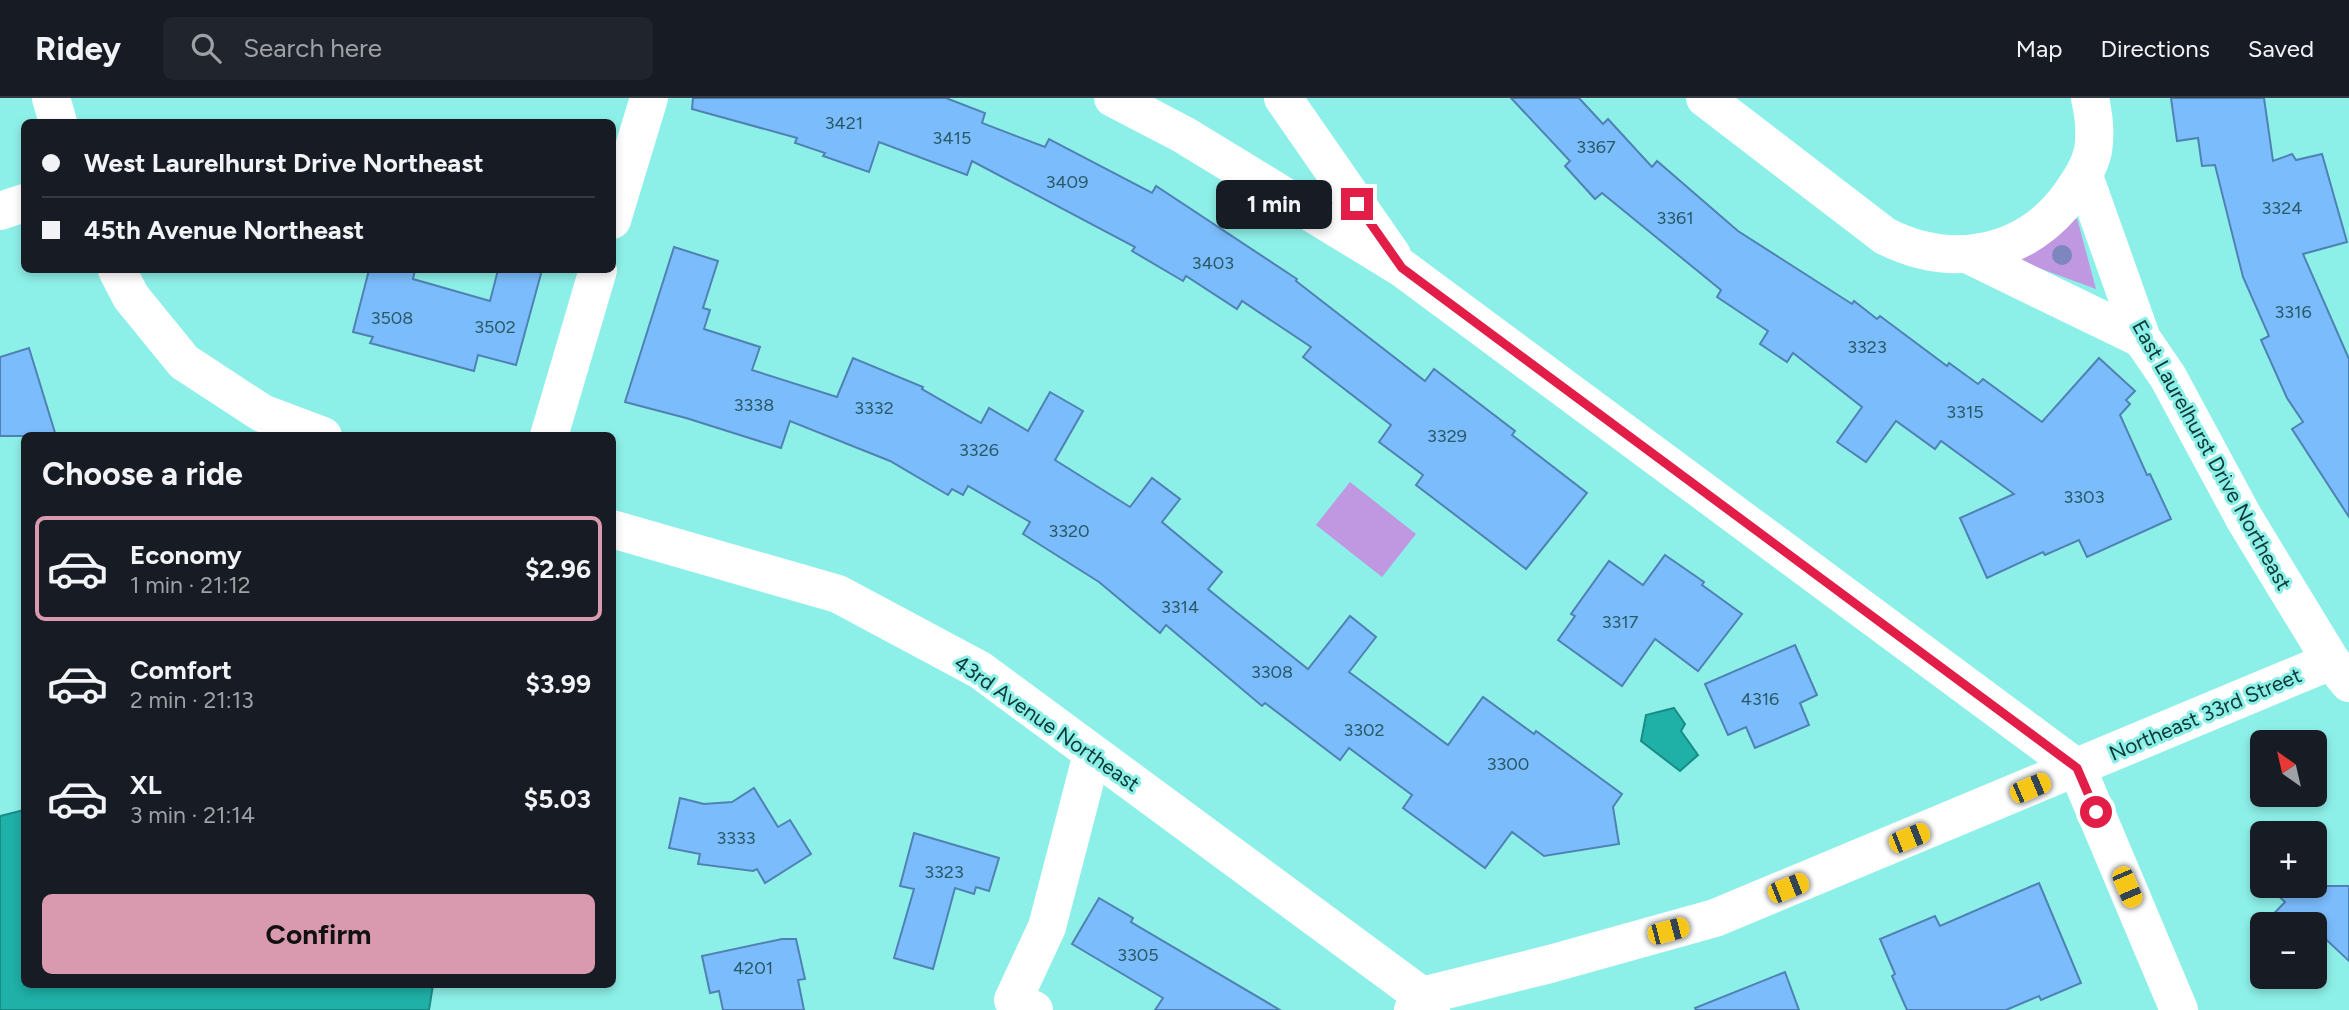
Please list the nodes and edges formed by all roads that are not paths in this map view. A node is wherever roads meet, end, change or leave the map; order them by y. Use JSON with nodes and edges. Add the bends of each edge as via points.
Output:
{"nodes":[{"id":1,"x":51,"y":98,"type":"edge"},
{"id":2,"x":649,"y":98,"type":"edge"},
{"id":3,"x":1113,"y":98,"type":"edge"},
{"id":4,"x":1283,"y":98,"type":"edge"},
{"id":5,"x":1705,"y":98,"type":"edge"},
{"id":6,"x":2090,"y":98,"type":"edge"},
{"id":7,"x":57,"y":119,"type":"edge"},
{"id":8,"x":2084,"y":176,"type":"junction"},
{"id":9,"x":21,"y":204,"type":"edge"},
{"id":10,"x":616,"y":207,"type":"edge"},
{"id":11,"x":0,"y":211,"type":"edge"},
{"id":12,"x":1969,"y":256,"type":"junction"},
{"id":13,"x":1402,"y":268,"type":"junction"},
{"id":14,"x":118,"y":273,"type":"edge"},
{"id":15,"x":597,"y":273,"type":"edge"},
{"id":16,"x":2142,"y":338,"type":"junction"},
{"id":17,"x":312,"y":432,"type":"edge"},
{"id":18,"x":550,"y":432,"type":"edge"},
{"id":19,"x":616,"y":530,"type":"edge"},
{"id":20,"x":2340,"y":672,"type":"edge"},
{"id":21,"x":1092,"y":754,"type":"junction"},
{"id":22,"x":2077,"y":768,"type":"junction"},
{"id":23,"x":1023,"y":1005,"type":"edge"},
{"id":24,"x":1422,"y":1005,"type":"edge"},
{"id":25,"x":2179,"y":1010,"type":"edge"}],
"edges":[{"from":1,"to":7,"type":"street"},
{"from":2,"to":10,"type":"street"},
{"from":3,"to":13,"type":"street","via":[[1184,135]]},
{"from":4,"to":13,"type":"street"},
{"from":5,"to":12,"type":"street","via":[[1885,236],[1906,246]]},
{"from":6,"to":8,"type":"street","via":[[2095,124],[2093,152]]},
{"from":8,"to":12,"type":"street","via":[[2061,208],[2034,232],[2001,248]]},
{"from":8,"to":16,"type":"street","name":"East Laurelhurst Drive Northeast"},
{"from":9,"to":11,"type":"street"},
{"from":12,"to":16,"type":"street"},
{"from":13,"to":22,"type":"street"},
{"from":14,"to":17,"type":"street","via":[[131,298],[184,362],[262,413]]},
{"from":15,"to":18,"type":"street"},
{"from":16,"to":20,"type":"street","name":"East Laurelhurst Drive Northeast","via":[[2244,518]]},
{"from":19,"to":21,"type":"street","name":"43rd Avenue Northeast","via":[[838,594],[980,670]]},
{"from":20,"to":22,"type":"street","name":"Northeast 33rd Street"},
{"from":21,"to":23,"type":"street"},
{"from":21,"to":24,"type":"street","name":"43rd Avenue Northeast"},
{"from":22,"to":24,"type":"street","name":"Northeast 33rd Street","via":[[1715,918]]},
{"from":22,"to":25,"type":"street"}]}
